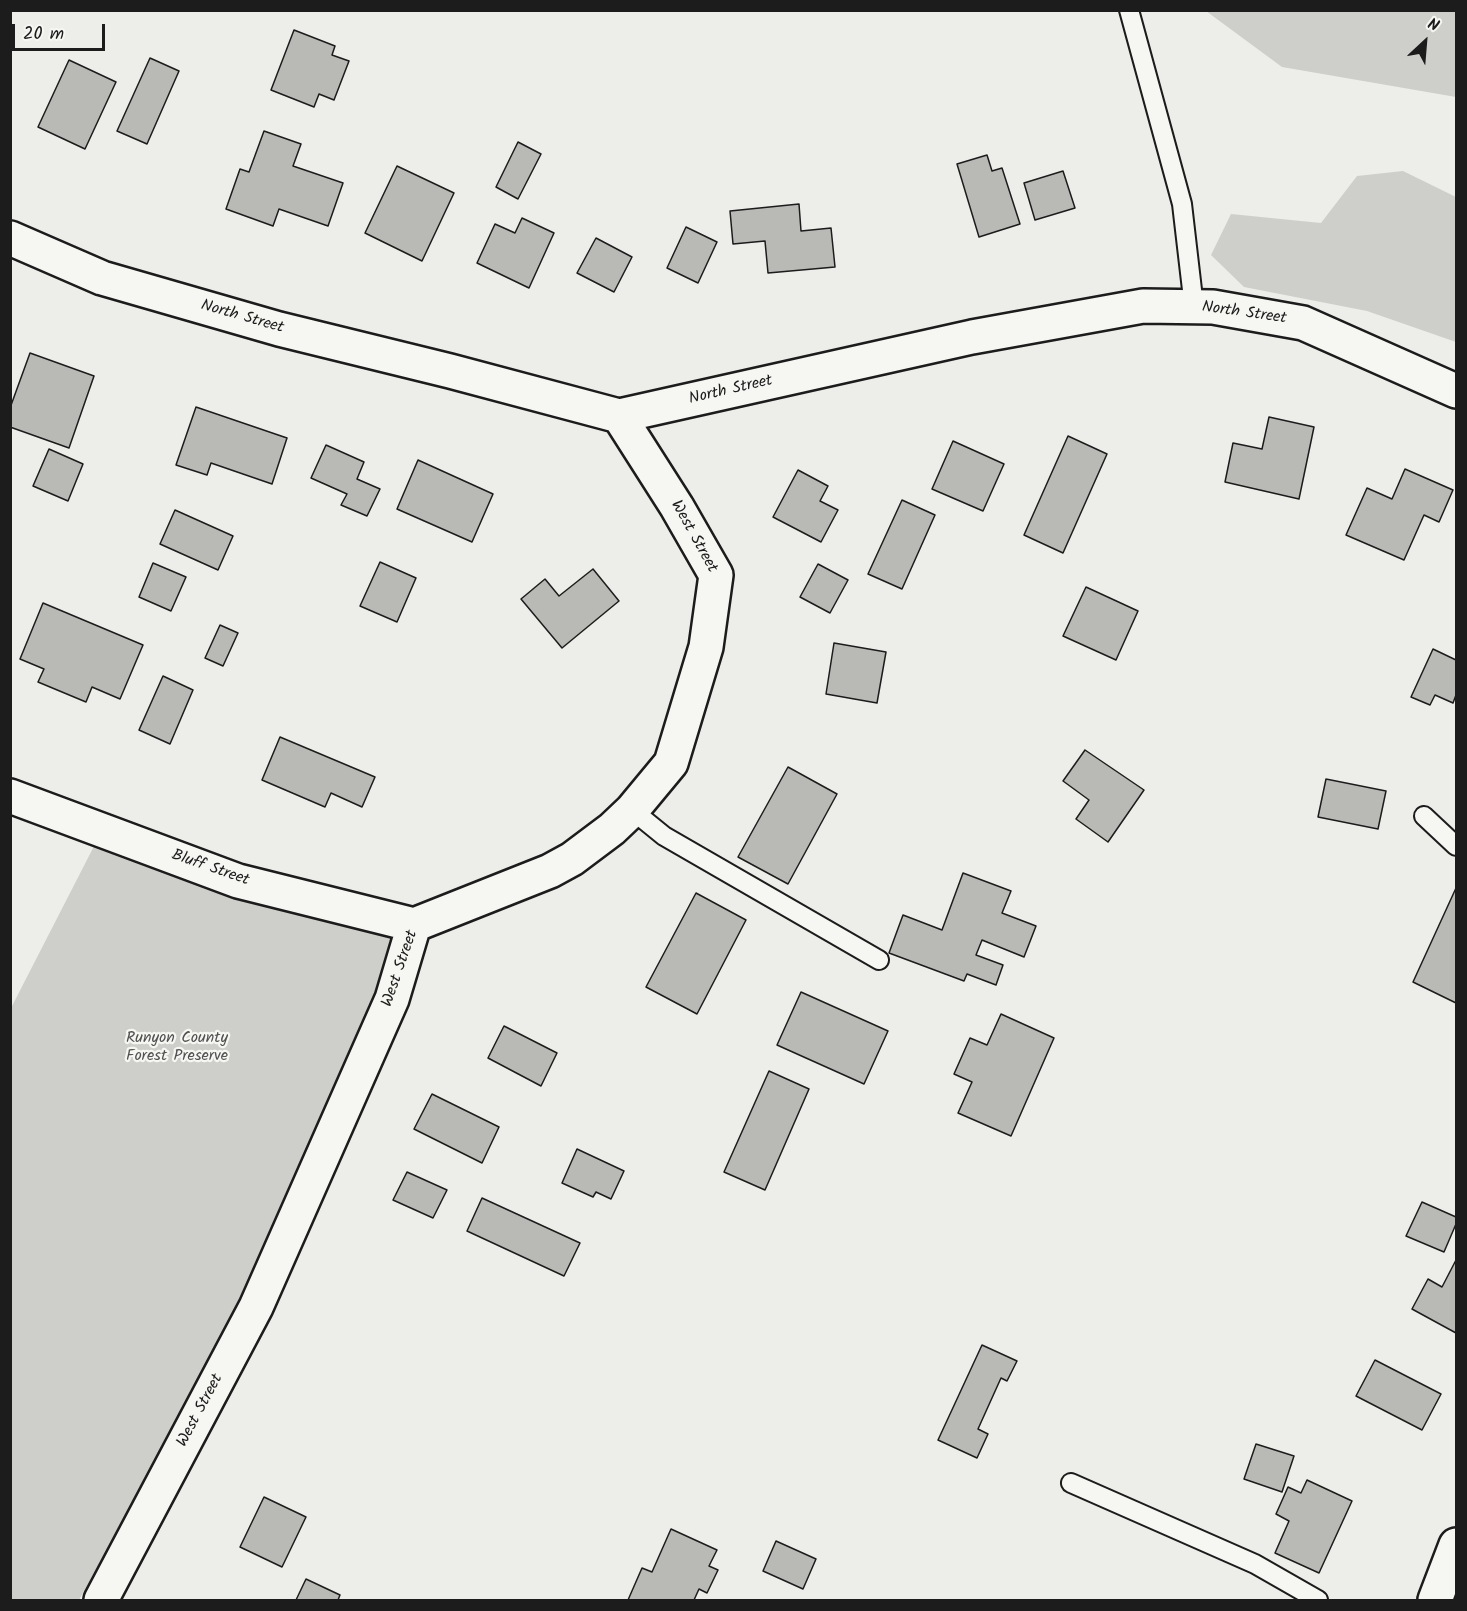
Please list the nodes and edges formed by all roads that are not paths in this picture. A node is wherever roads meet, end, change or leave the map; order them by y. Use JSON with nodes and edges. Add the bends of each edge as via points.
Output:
{"nodes":[{"id":1,"x":1129,"y":10,"type":"edge"},
{"id":2,"x":10,"y":238,"type":"edge"},
{"id":3,"x":1194,"y":307,"type":"junction"},
{"id":4,"x":1456,"y":391,"type":"edge"},
{"id":5,"x":619,"y":416,"type":"junction"},
{"id":6,"x":10,"y":796,"type":"edge"},
{"id":7,"x":632,"y":810,"type":"junction"},
{"id":8,"x":1424,"y":816,"type":"dead end"},
{"id":9,"x":1456,"y":846,"type":"edge"},
{"id":10,"x":414,"y":925,"type":"junction"},
{"id":11,"x":879,"y":960,"type":"dead end"},
{"id":12,"x":1071,"y":1483,"type":"dead end"},
{"id":13,"x":1456,"y":1545,"type":"edge"},
{"id":14,"x":101,"y":1600,"type":"edge"},
{"id":15,"x":1318,"y":1600,"type":"edge"},
{"id":16,"x":1435,"y":1600,"type":"edge"}],
"edges":[{"from":1,"to":3,"type":"lane","via":[[1182,204]]},
{"from":2,"to":5,"type":"street","name":"North Street","via":[[102,278],[279,329]]},
{"from":3,"to":4,"type":"street","name":"North Street","via":[[1303,323]]},
{"from":3,"to":5,"type":"street","name":"North Street","via":[[1143,306],[972,337]]},
{"from":5,"to":7,"type":"street","name":"West Street","via":[[716,575],[706,647],[671,763]]},
{"from":6,"to":10,"type":"street","name":"Bluff Street","via":[[238,881]]},
{"from":7,"to":10,"type":"street","name":"West Street","via":[[590,848],[550,871]]},
{"from":7,"to":11,"type":"lane","via":[[664,836]]},
{"from":8,"to":9,"type":"lane"},
{"from":10,"to":14,"type":"street","name":"West Street","via":[[392,999],[256,1307]]},
{"from":12,"to":15,"type":"lane","via":[[1256,1564]]},
{"from":13,"to":16,"type":"street"}]}
